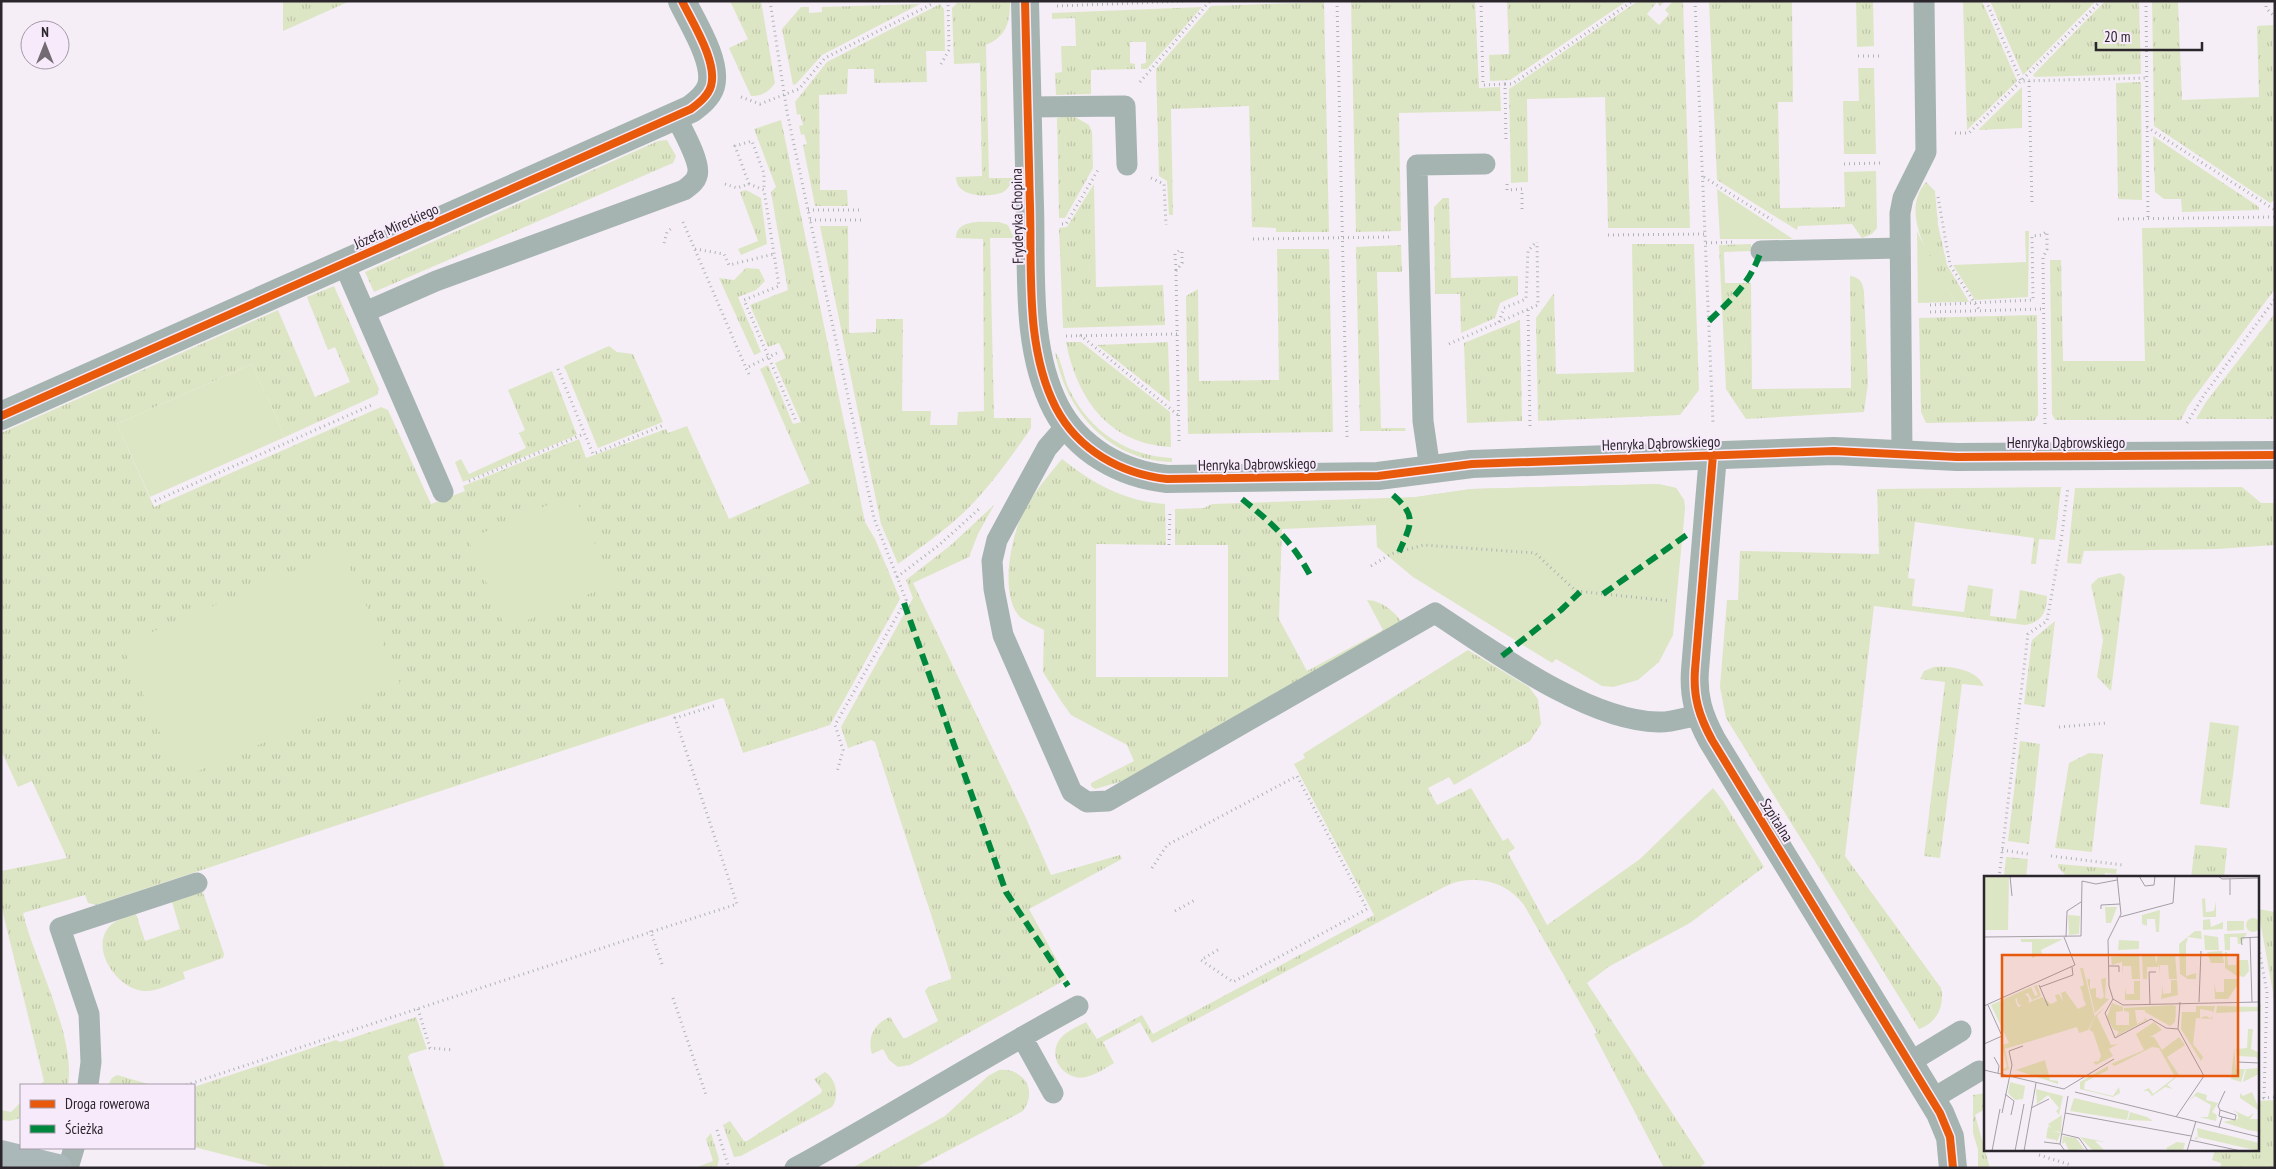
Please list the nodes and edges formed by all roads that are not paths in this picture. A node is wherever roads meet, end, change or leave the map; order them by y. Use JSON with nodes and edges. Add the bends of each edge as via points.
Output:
{"nodes":[{"id":1,"x":682,"y":1,"type":"edge"},
{"id":2,"x":1924,"y":1,"type":"edge"},
{"id":3,"x":1037,"y":4,"type":"edge"},
{"id":4,"x":1028,"y":108,"type":"junction"},
{"id":5,"x":676,"y":117,"type":"junction"},
{"id":6,"x":1485,"y":164,"type":"road end"},
{"id":7,"x":1126,"y":166,"type":"road end"},
{"id":8,"x":1900,"y":248,"type":"junction"},
{"id":9,"x":1761,"y":251,"type":"dead end"},
{"id":10,"x":344,"y":264,"type":"junction"},
{"id":11,"x":365,"y":312,"type":"junction"},
{"id":12,"x":1,"y":416,"type":"edge"},
{"id":13,"x":1067,"y":425,"type":"junction"},
{"id":14,"x":1714,"y":455,"type":"junction"},
{"id":15,"x":1902,"y":455,"type":"junction"},
{"id":16,"x":2275,"y":455,"type":"edge"},
{"id":17,"x":1430,"y":469,"type":"junction"},
{"id":18,"x":443,"y":492,"type":"road end"},
{"id":19,"x":1699,"y":715,"type":"junction"},
{"id":20,"x":197,"y":883,"type":"dead end"},
{"id":21,"x":1078,"y":1006,"type":"dead end"},
{"id":22,"x":1961,"y":1031,"type":"dead end"},
{"id":23,"x":1022,"y":1037,"type":"junction"},
{"id":24,"x":1910,"y":1062,"type":"junction"},
{"id":25,"x":1979,"y":1071,"type":"dead end"},
{"id":26,"x":88,"y":1084,"type":"edge"},
{"id":27,"x":1053,"y":1094,"type":"dead end"},
{"id":28,"x":1932,"y":1099,"type":"junction"},
{"id":29,"x":74,"y":1149,"type":"edge"},
{"id":30,"x":1,"y":1154,"type":"edge"},
{"id":31,"x":58,"y":1168,"type":"edge"},
{"id":32,"x":68,"y":1168,"type":"edge"},
{"id":33,"x":795,"y":1168,"type":"edge"},
{"id":34,"x":1952,"y":1168,"type":"edge"}],
"edges":[{"from":1,"to":5,"type":"street","name":"Józefa Mireckiego","via":[[705,49],[712,76],[711,87],[704,98]]},
{"from":2,"to":8,"type":"lane","via":[[1926,152],[1902,198]]},
{"from":3,"to":4,"type":"street","name":"Fryderyka Chopina"},
{"from":4,"to":7,"type":"lane","via":[[1125,106]]},
{"from":4,"to":13,"type":"street","name":"Fryderyka Chopina","via":[[1032,299],[1036,336],[1050,396]]},
{"from":5,"to":10,"type":"street","name":"Józefa Mireckiego"},
{"from":5,"to":11,"type":"lane","via":[[697,164],[698,175],[684,190],[436,282]]},
{"from":6,"to":17,"type":"lane","via":[[1417,166],[1423,428]]},
{"from":8,"to":9,"type":"lane"},
{"from":8,"to":15,"type":"lane"},
{"from":10,"to":11,"type":"lane"},
{"from":10,"to":12,"type":"street","name":"Józefa Mireckiego"},
{"from":11,"to":18,"type":"lane"},
{"from":13,"to":17,"type":"street","name":"Henryka Dąbrowskiego","via":[[1112,464],[1154,477],[1378,476]]},
{"from":13,"to":19,"type":"lane","via":[[1047,448],[997,540],[992,561],[1003,635],[1072,792],[1087,802],[1108,800],[1435,614],[1515,664],[1589,704],[1636,720],[1660,722]]},
{"from":14,"to":15,"type":"street","name":"Henryka Dąbrowskiego","via":[[1855,451]]},
{"from":14,"to":17,"type":"street","name":"Henryka Dąbrowskiego","via":[[1472,464]]},
{"from":14,"to":19,"type":"street","name":"Szpitalna","via":[[1694,670]]},
{"from":15,"to":16,"type":"street","name":"Henryka Dąbrowskiego"},
{"from":19,"to":24,"type":"street","name":"Szpitalna"},
{"from":20,"to":26,"type":"lane","via":[[60,928],[89,1014],[91,1062]]},
{"from":21,"to":23,"type":"lane"},
{"from":22,"to":24,"type":"lane"},
{"from":23,"to":27,"type":"lane"},
{"from":23,"to":33,"type":"lane","via":[[884,1120]]},
{"from":24,"to":28,"type":"street","name":"Szpitalna"},
{"from":25,"to":28,"type":"lane"},
{"from":28,"to":34,"type":"street","name":"Szpitalna","via":[[1950,1137]]},
{"from":29,"to":32,"type":"lane"},
{"from":30,"to":31,"type":"street"}]}
